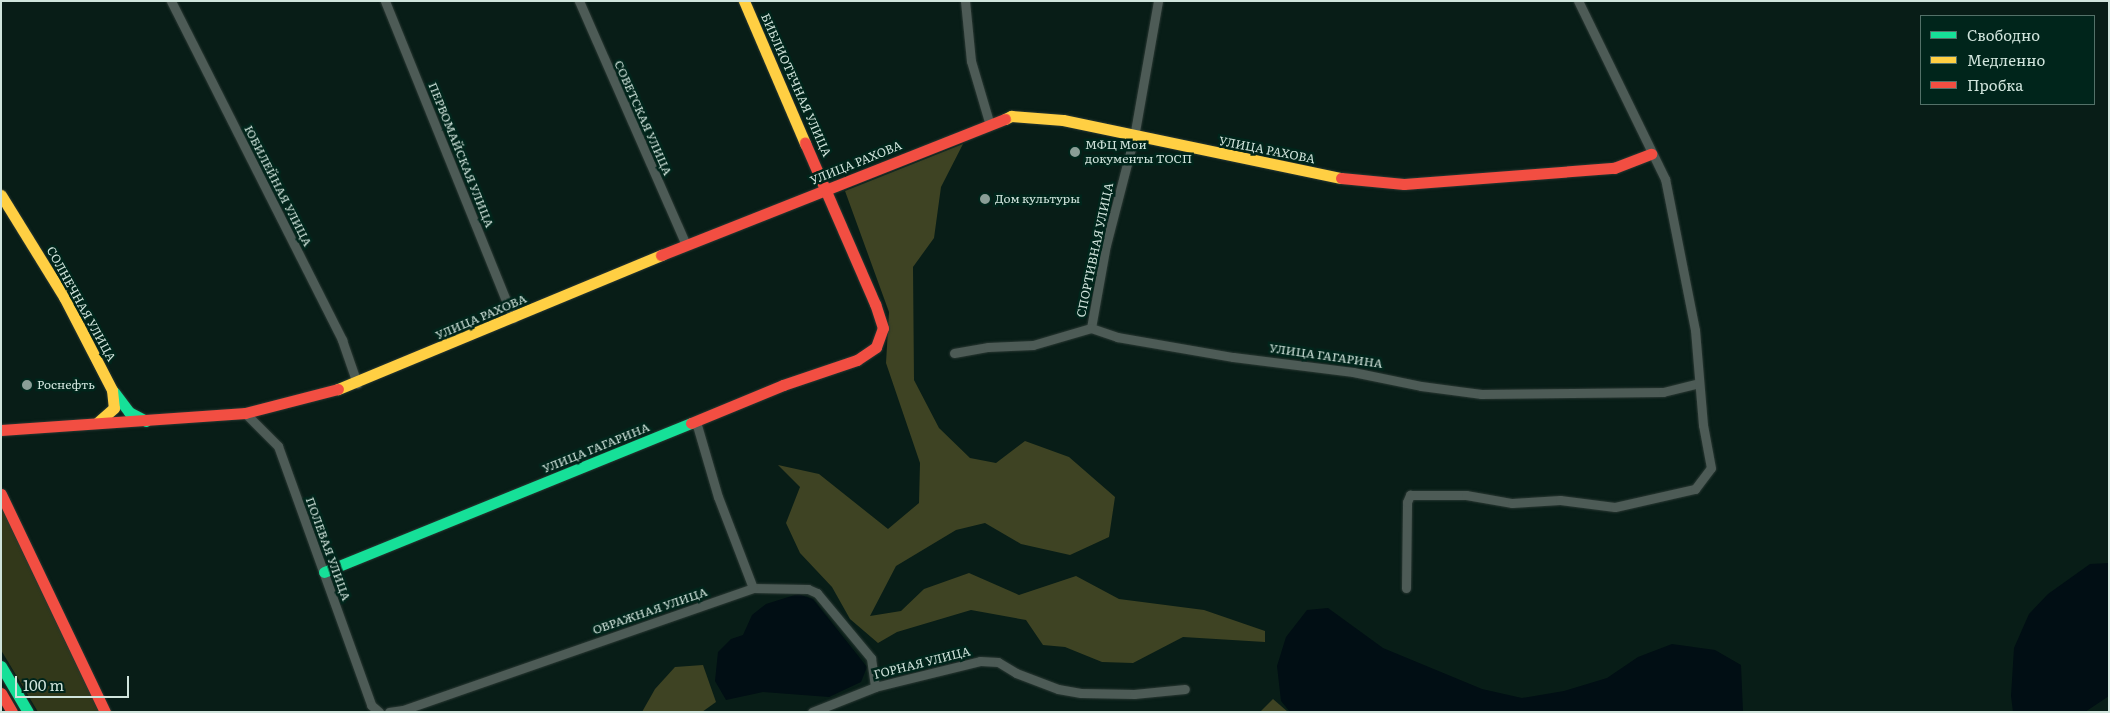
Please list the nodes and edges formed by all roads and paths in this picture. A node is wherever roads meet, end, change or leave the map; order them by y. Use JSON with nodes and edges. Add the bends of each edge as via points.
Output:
{"nodes":[{"id":1,"x":171,"y":1,"type":"edge"},
{"id":2,"x":385,"y":1,"type":"edge"},
{"id":3,"x":578,"y":1,"type":"edge"},
{"id":4,"x":744,"y":1,"type":"edge"},
{"id":5,"x":964,"y":1,"type":"edge"},
{"id":6,"x":1158,"y":1,"type":"edge"},
{"id":7,"x":1578,"y":1,"type":"edge"},
{"id":8,"x":990,"y":125,"type":"junction"},
{"id":9,"x":1134,"y":138,"type":"junction"},
{"id":10,"x":1651,"y":154,"type":"junction"},
{"id":11,"x":826,"y":190,"type":"junction"},
{"id":12,"x":1,"y":195,"type":"edge"},
{"id":13,"x":686,"y":245,"type":"junction"},
{"id":14,"x":513,"y":318,"type":"junction"},
{"id":15,"x":1091,"y":328,"type":"junction"},
{"id":16,"x":876,"y":347,"type":"joint"},
{"id":17,"x":954,"y":353,"type":"dead end"},
{"id":18,"x":357,"y":383,"type":"junction"},
{"id":19,"x":1698,"y":383,"type":"junction"},
{"id":20,"x":112,"y":390,"type":"junction"},
{"id":21,"x":245,"y":413,"type":"junction"},
{"id":22,"x":146,"y":421,"type":"junction"},
{"id":23,"x":696,"y":422,"type":"junction"},
{"id":24,"x":95,"y":424,"type":"junction"},
{"id":25,"x":1,"y":430,"type":"edge"},
{"id":26,"x":18,"y":430,"type":"junction"},
{"id":27,"x":1,"y":440,"type":"edge"},
{"id":28,"x":1,"y":494,"type":"edge"},
{"id":29,"x":324,"y":572,"type":"junction"},
{"id":30,"x":753,"y":588,"type":"junction"},
{"id":31,"x":1406,"y":588,"type":"dead end"},
{"id":32,"x":1,"y":666,"type":"edge"},
{"id":33,"x":875,"y":687,"type":"junction"},
{"id":34,"x":1185,"y":689,"type":"dead end"},
{"id":35,"x":1,"y":693,"type":"edge"},
{"id":36,"x":12,"y":712,"type":"edge"},
{"id":37,"x":28,"y":712,"type":"edge"},
{"id":38,"x":105,"y":712,"type":"edge"},
{"id":39,"x":379,"y":712,"type":"edge"},
{"id":40,"x":389,"y":712,"type":"edge"},
{"id":41,"x":812,"y":712,"type":"edge"}],
"edges":[{"from":1,"to":18,"type":"street","name":"ЮБИЛЕЙНАЯ УЛИЦА","via":[[342,340]]},
{"from":2,"to":14,"type":"street","name":"ПЕРВОМАЙСКАЯ УЛИЦА"},
{"from":3,"to":13,"type":"street","name":"СОВЕТСКАЯ УЛИЦА"},
{"from":4,"to":11,"type":"main road","name":"БИБЛИОТЕЧНАЯ УЛИЦА"},
{"from":5,"to":8,"type":"street","via":[[971,61]]},
{"from":6,"to":9,"type":"street","name":"СПОРТИВНАЯ УЛИЦА"},
{"from":7,"to":10,"type":"street"},
{"from":8,"to":9,"type":"main road","name":"УЛИЦА РАХОВА","via":[[1011,116],[1063,120]]},
{"from":8,"to":11,"type":"main road","name":"УЛИЦА РАХОВА"},
{"from":9,"to":10,"type":"main road","name":"УЛИЦА РАХОВА","via":[[1332,177],[1404,184],[1614,168]]},
{"from":9,"to":15,"type":"street","name":"СПОРТИВНАЯ УЛИЦА","via":[[1106,245]]},
{"from":10,"to":19,"type":"street","via":[[1665,179],[1695,330]]},
{"from":11,"to":13,"type":"main road","name":"УЛИЦА РАХОВА"},
{"from":11,"to":16,"type":"main road","name":"БИБЛИОТЕЧНАЯ УЛИЦА","via":[[878,312],[883,328]]},
{"from":12,"to":20,"type":"main road","name":"СОЛНЕЧНАЯ УЛИЦА","via":[[64,297]]},
{"from":13,"to":14,"type":"main road","name":"УЛИЦА РАХОВА"},
{"from":14,"to":18,"type":"main road","name":"УЛИЦА РАХОВА"},
{"from":15,"to":17,"type":"street","via":[[1033,345],[988,347]]},
{"from":15,"to":19,"type":"street","name":"УЛИЦА ГАГАРИНА","via":[[1132,340],[1481,394],[1663,392]]},
{"from":16,"to":23,"type":"main road","name":"УЛИЦА ГАГАРИНА","via":[[857,360],[783,385]]},
{"from":18,"to":21,"type":"main road","name":"УЛИЦА РАХОВА","via":[[294,403]]},
{"from":19,"to":31,"type":"street","via":[[1711,468],[1695,489],[1615,507],[1560,500],[1512,503],[1466,495],[1410,495],[1407,502]]},
{"from":20,"to":22,"type":"main road","name":"СОЛНЕЧНАЯ УЛИЦА","via":[[129,412]]},
{"from":20,"to":24,"type":"main road","via":[[114,408],[105,420]]},
{"from":21,"to":22,"type":"main road","name":"УЛИЦА РАХОВА"},
{"from":21,"to":29,"type":"street","name":"ПОЛЕВАЯ УЛИЦА","via":[[278,446]]},
{"from":22,"to":24,"type":"main road","name":"УЛИЦА РАХОВА"},
{"from":23,"to":29,"type":"main road","name":"УЛИЦА ГАГАРИНА"},
{"from":23,"to":30,"type":"street","via":[[718,497]]},
{"from":24,"to":26,"type":"main road","name":"УЛИЦА РАХОВА"},
{"from":25,"to":26,"type":"main road","name":"УЛИЦА РАХОВА"},
{"from":26,"to":27,"type":"main road"},
{"from":28,"to":38,"type":"main road"},
{"from":29,"to":39,"type":"street","name":"ПОЛЕВАЯ УЛИЦА","via":[[371,705]]},
{"from":30,"to":33,"type":"street","via":[[808,589],[817,593],[871,658]]},
{"from":30,"to":40,"type":"street","name":"ОВРАЖНАЯ УЛИЦА","via":[[403,710]]},
{"from":32,"to":37,"type":"main road"},
{"from":33,"to":34,"type":"street","name":"ГОРНАЯ УЛИЦА","via":[[980,661],[998,662],[1051,686],[1081,694],[1134,694]]},
{"from":33,"to":41,"type":"street","name":"ГОРНАЯ УЛИЦА"},
{"from":35,"to":36,"type":"main road"}]}
